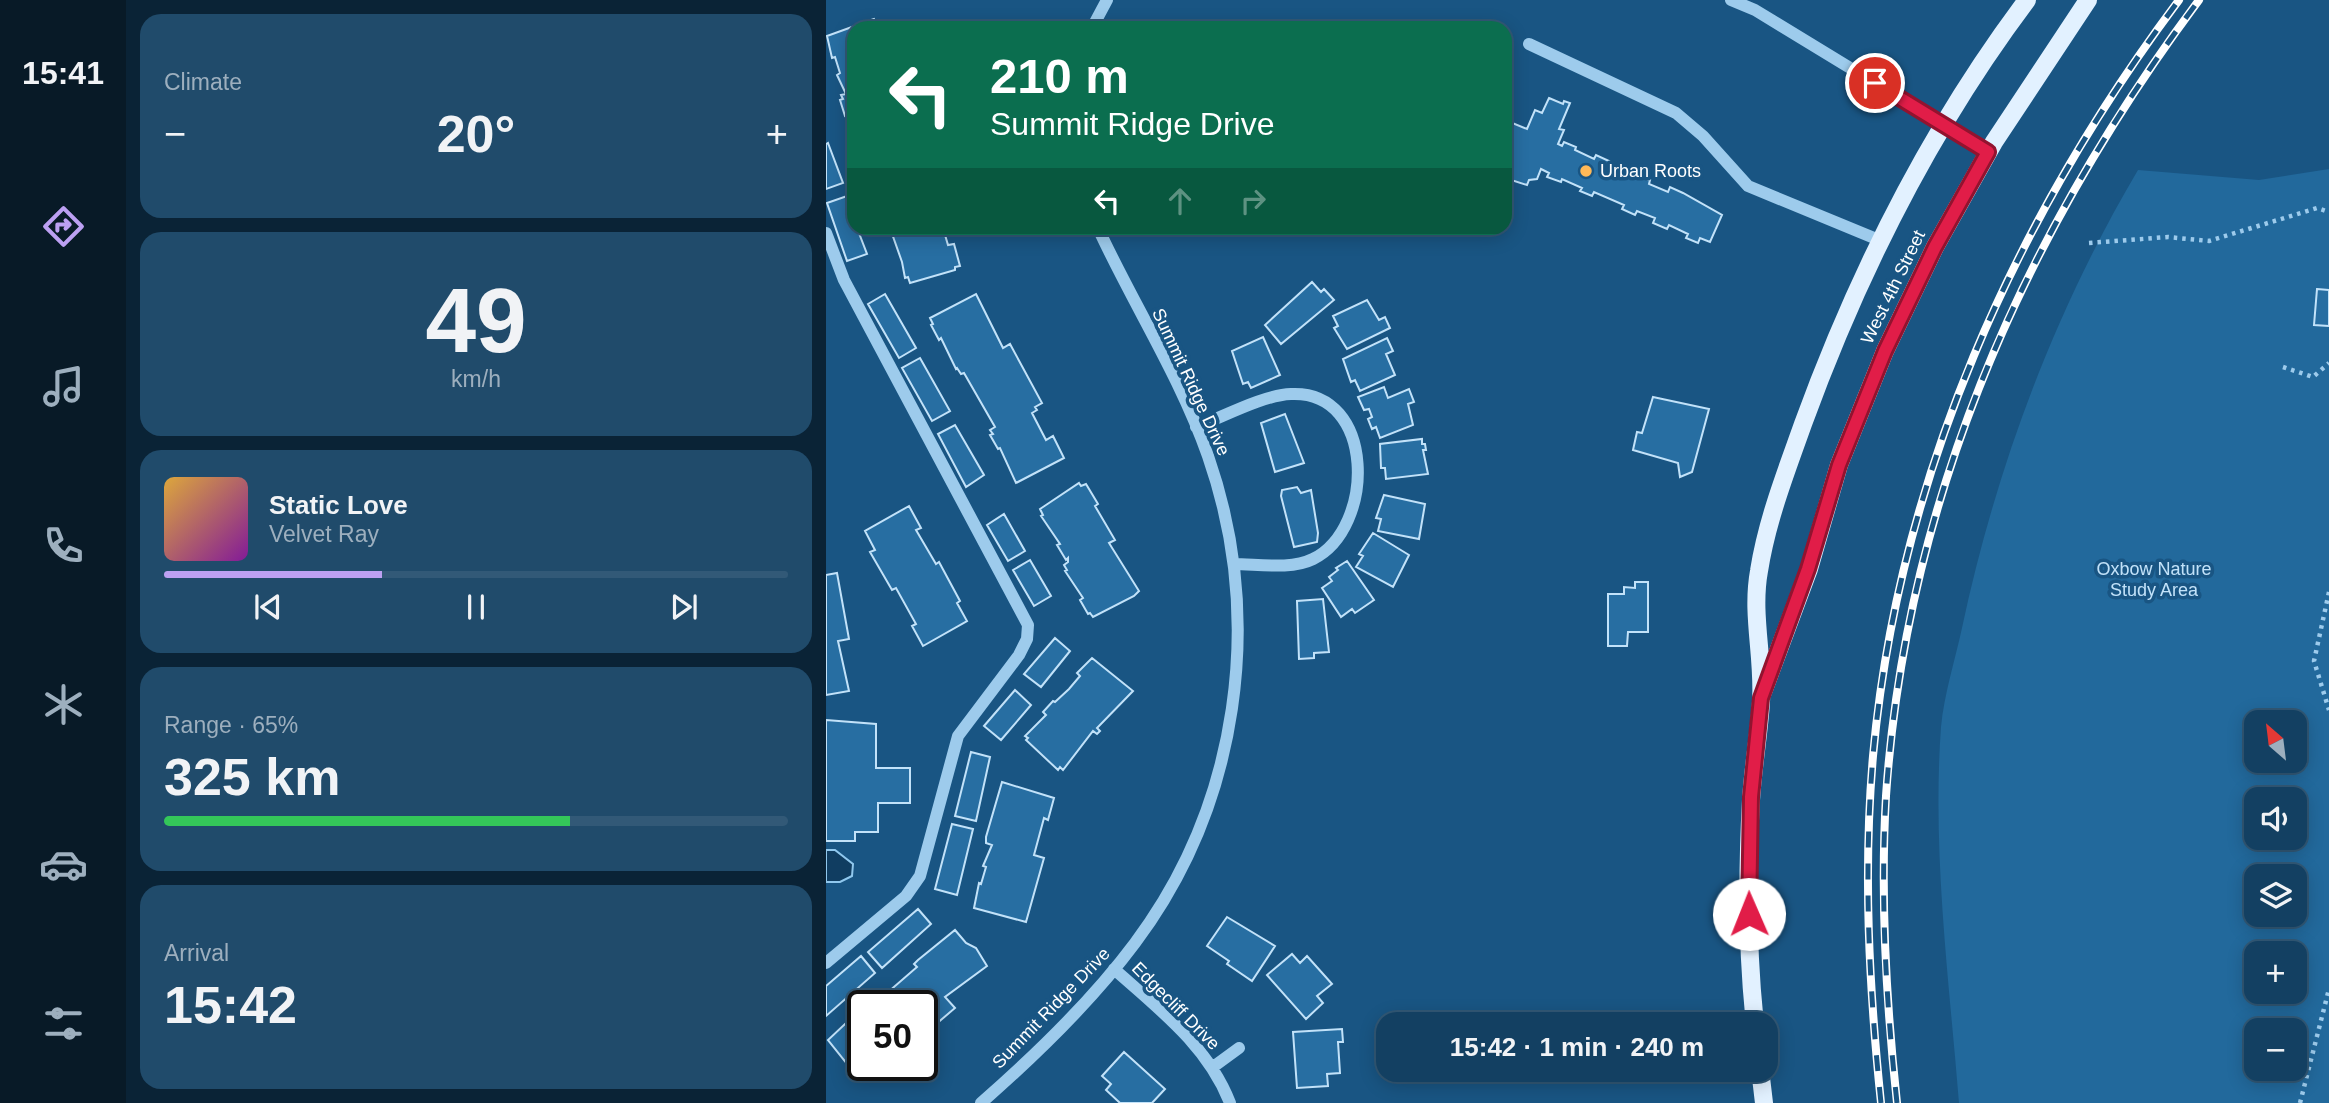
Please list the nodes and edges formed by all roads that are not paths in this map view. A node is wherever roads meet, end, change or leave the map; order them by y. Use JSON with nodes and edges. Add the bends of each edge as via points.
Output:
{"nodes":[{"id":1,"x":1107,"y":0,"type":"edge"},
{"id":2,"x":1731,"y":0,"type":"edge"},
{"id":3,"x":2027,"y":0,"type":"edge"},
{"id":4,"x":2088,"y":0,"type":"edge"},
{"id":5,"x":1096,"y":21,"type":"edge"},
{"id":6,"x":1529,"y":44,"type":"dead end"},
{"id":7,"x":1944,"y":125,"type":"junction"},
{"id":8,"x":1988,"y":152,"type":"junction"},
{"id":9,"x":826,"y":233,"type":"edge"},
{"id":10,"x":1101,"y":235,"type":"edge"},
{"id":11,"x":1879,"y":240,"type":"junction"},
{"id":12,"x":1196,"y":427,"type":"junction"},
{"id":13,"x":1234,"y":564,"type":"junction"},
{"id":14,"x":1761,"y":698,"type":"junction"},
{"id":15,"x":826,"y":963,"type":"edge"},
{"id":16,"x":1114,"y":969,"type":"junction"},
{"id":17,"x":1754,"y":1012,"type":"edge"},
{"id":18,"x":1239,"y":1048,"type":"dead end"},
{"id":19,"x":1213,"y":1067,"type":"junction"},
{"id":20,"x":1762,"y":1082,"type":"edge"},
{"id":21,"x":981,"y":1103,"type":"edge"},
{"id":22,"x":1230,"y":1103,"type":"edge"},
{"id":23,"x":1764,"y":1103,"type":"edge"}],
"edges":[{"from":1,"to":5,"type":"street"},
{"from":2,"to":7,"type":"street","via":[[1755,10]]},
{"from":3,"to":7,"type":"main road","name":"West 4th Street"},
{"from":4,"to":8,"type":"main road","name":"West 4th Street"},
{"from":6,"to":11,"type":"street","via":[[1676,113],[1697,129],[1748,186]]},
{"from":7,"to":8,"type":"street"},
{"from":7,"to":11,"type":"main road","name":"West 4th Street"},
{"from":8,"to":14,"type":"main road","name":"West 4th Street","via":[[1885,351],[1839,465],[1808,569]]},
{"from":9,"to":15,"type":"street","via":[[849,290],[1028,625],[1019,655],[958,736],[920,876],[906,896]]},
{"from":10,"to":12,"type":"street","name":"Summit Ridge Drive"},
{"from":11,"to":14,"type":"main road","name":"West 4th Street","via":[[1825,364],[1775,502],[1754,608]]},
{"from":12,"to":13,"type":"street","name":"Summit Ridge Drive","via":[[1219,491]]},
{"from":12,"to":13,"type":"street","via":[[1290,394],[1326,403],[1351,432],[1359,477],[1354,504],[1335,541],[1312,560],[1296,564]]},
{"from":13,"to":16,"type":"street","name":"Summit Ridge Drive","via":[[1237,657],[1231,721],[1220,770],[1188,856]]},
{"from":14,"to":17,"type":"main road","name":"West 4th Street","via":[[1748,889]]},
{"from":16,"to":19,"type":"street","name":"Edgecliff Drive","via":[[1173,1022]]},
{"from":16,"to":21,"type":"street","name":"Summit Ridge Drive","via":[[1060,1029]]},
{"from":18,"to":19,"type":"street","name":"Edgecliff Drive"},
{"from":19,"to":22,"type":"street","name":"Edgecliff Drive"},
{"from":20,"to":23,"type":"main road"}]}
